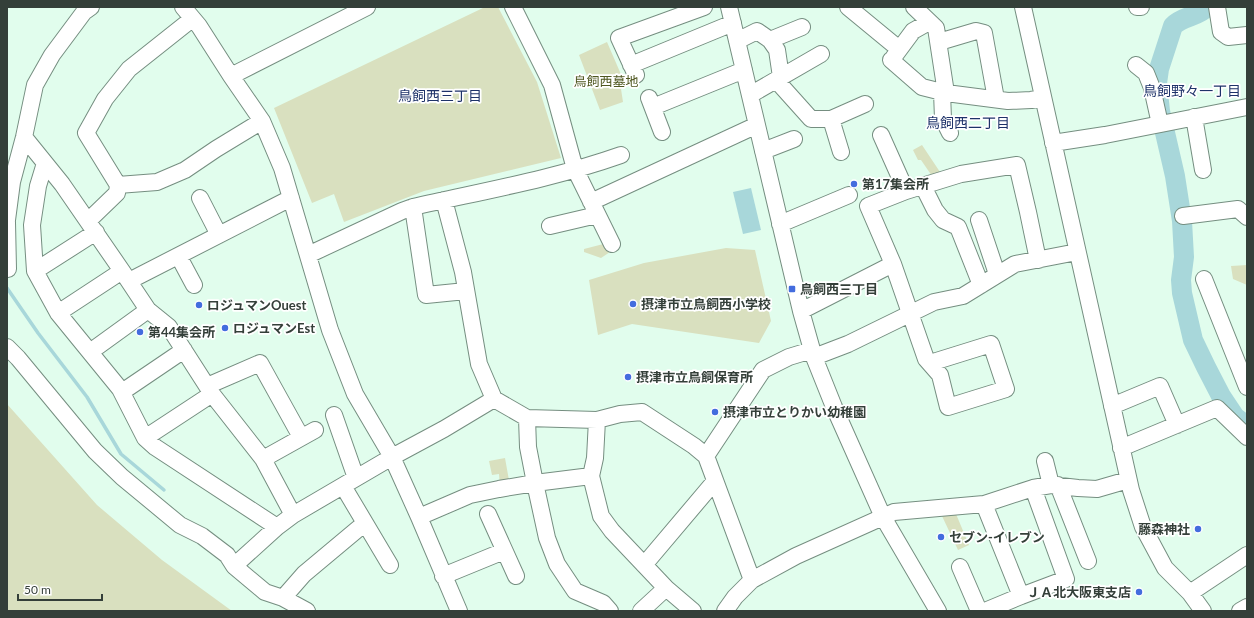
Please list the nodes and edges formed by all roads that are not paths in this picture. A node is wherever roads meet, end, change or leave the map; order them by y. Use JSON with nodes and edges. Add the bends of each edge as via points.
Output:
{"nodes":[{"id":1,"x":91,"y":7,"type":"edge"},
{"id":2,"x":367,"y":7,"type":"edge"},
{"id":3,"x":513,"y":7,"type":"edge"},
{"id":4,"x":704,"y":7,"type":"edge"},
{"id":5,"x":729,"y":7,"type":"edge"},
{"id":6,"x":848,"y":7,"type":"edge"},
{"id":7,"x":914,"y":7,"type":"edge"},
{"id":8,"x":1023,"y":7,"type":"edge"},
{"id":9,"x":1137,"y":7,"type":"edge"},
{"id":10,"x":1141,"y":7,"type":"edge"},
{"id":11,"x":1217,"y":7,"type":"edge"},
{"id":12,"x":188,"y":13,"type":"edge"},
{"id":13,"x":929,"y":22,"type":"junction"},
{"id":14,"x":733,"y":23,"type":"junction"},
{"id":15,"x":802,"y":27,"type":"dead end"},
{"id":16,"x":1247,"y":35,"type":"edge"},
{"id":17,"x":770,"y":40,"type":"junction"},
{"id":18,"x":737,"y":41,"type":"junction"},
{"id":19,"x":939,"y":42,"type":"junction"},
{"id":20,"x":821,"y":54,"type":"dead end"},
{"id":21,"x":893,"y":58,"type":"junction"},
{"id":22,"x":1136,"y":65,"type":"dead end"},
{"id":23,"x":744,"y":70,"type":"junction"},
{"id":24,"x":231,"y":76,"type":"junction"},
{"id":25,"x":779,"y":79,"type":"junction"},
{"id":26,"x":944,"y":93,"type":"junction"},
{"id":27,"x":750,"y":95,"type":"junction"},
{"id":28,"x":1043,"y":98,"type":"junction"},
{"id":29,"x":996,"y":99,"type":"junction"},
{"id":30,"x":865,"y":104,"type":"dead end"},
{"id":31,"x":1247,"y":107,"type":"edge"},
{"id":32,"x":1194,"y":117,"type":"junction"},
{"id":33,"x":831,"y":119,"type":"junction"},
{"id":34,"x":262,"y":121,"type":"junction"},
{"id":35,"x":1162,"y":124,"type":"junction"},
{"id":36,"x":757,"y":125,"type":"junction"},
{"id":37,"x":662,"y":132,"type":"dead end"},
{"id":38,"x":950,"y":133,"type":"dead end"},
{"id":39,"x":881,"y":134,"type":"dead end"},
{"id":40,"x":24,"y":137,"type":"junction"},
{"id":41,"x":794,"y":139,"type":"dead end"},
{"id":42,"x":1053,"y":143,"type":"junction"},
{"id":43,"x":763,"y":151,"type":"junction"},
{"id":44,"x":841,"y":152,"type":"dead end"},
{"id":45,"x":621,"y":155,"type":"dead end"},
{"id":46,"x":45,"y":163,"type":"junction"},
{"id":47,"x":576,"y":169,"type":"junction"},
{"id":48,"x":1203,"y":170,"type":"dead end"},
{"id":49,"x":118,"y":185,"type":"junction"},
{"id":50,"x":923,"y":186,"type":"junction"},
{"id":51,"x":906,"y":191,"type":"junction"},
{"id":52,"x":849,"y":195,"type":"dead end"},
{"id":53,"x":200,"y":198,"type":"dead end"},
{"id":54,"x":291,"y":198,"type":"junction"},
{"id":55,"x":444,"y":200,"type":"junction"},
{"id":56,"x":413,"y":207,"type":"junction"},
{"id":57,"x":594,"y":208,"type":"junction"},
{"id":58,"x":1245,"y":210,"type":"edge"},
{"id":59,"x":1183,"y":216,"type":"dead end"},
{"id":60,"x":979,"y":220,"type":"dead end"},
{"id":61,"x":7,"y":221,"type":"edge"},
{"id":62,"x":780,"y":224,"type":"junction"},
{"id":63,"x":550,"y":226,"type":"dead end"},
{"id":64,"x":92,"y":227,"type":"junction"},
{"id":65,"x":219,"y":235,"type":"junction"},
{"id":66,"x":612,"y":244,"type":"dead end"},
{"id":67,"x":1077,"y":252,"type":"junction"},
{"id":68,"x":179,"y":256,"type":"junction"},
{"id":69,"x":308,"y":256,"type":"junction"},
{"id":70,"x":1038,"y":260,"type":"junction"},
{"id":71,"x":893,"y":264,"type":"junction"},
{"id":72,"x":8,"y":270,"type":"dead end"},
{"id":73,"x":35,"y":271,"type":"junction"},
{"id":74,"x":997,"y":274,"type":"junction"},
{"id":75,"x":126,"y":276,"type":"junction"},
{"id":76,"x":1204,"y":279,"type":"dead end"},
{"id":77,"x":194,"y":285,"type":"dead end"},
{"id":78,"x":981,"y":285,"type":"junction"},
{"id":79,"x":466,"y":291,"type":"junction"},
{"id":80,"x":148,"y":310,"type":"junction"},
{"id":81,"x":801,"y":311,"type":"junction"},
{"id":82,"x":58,"y":313,"type":"junction"},
{"id":83,"x":910,"y":314,"type":"junction"},
{"id":84,"x":7,"y":347,"type":"edge"},
{"id":85,"x":184,"y":350,"type":"junction"},
{"id":86,"x":90,"y":352,"type":"junction"},
{"id":87,"x":813,"y":353,"type":"junction"},
{"id":88,"x":930,"y":363,"type":"junction"},
{"id":89,"x":1247,"y":387,"type":"edge"},
{"id":90,"x":209,"y":390,"type":"junction"},
{"id":91,"x":122,"y":392,"type":"junction"},
{"id":92,"x":494,"y":399,"type":"junction"},
{"id":93,"x":1112,"y":406,"type":"junction"},
{"id":94,"x":334,"y":415,"type":"dead end"},
{"id":95,"x":527,"y":418,"type":"junction"},
{"id":96,"x":597,"y":420,"type":"junction"},
{"id":97,"x":1178,"y":425,"type":"junction"},
{"id":98,"x":1247,"y":437,"type":"edge"},
{"id":99,"x":145,"y":438,"type":"junction"},
{"id":100,"x":1121,"y":448,"type":"junction"},
{"id":101,"x":706,"y":456,"type":"junction"},
{"id":102,"x":392,"y":457,"type":"junction"},
{"id":103,"x":263,"y":459,"type":"junction"},
{"id":104,"x":1045,"y":461,"type":"dead end"},
{"id":105,"x":591,"y":476,"type":"junction"},
{"id":106,"x":1128,"y":480,"type":"junction"},
{"id":107,"x":715,"y":481,"type":"junction"},
{"id":108,"x":349,"y":482,"type":"junction"},
{"id":109,"x":535,"y":483,"type":"junction"},
{"id":110,"x":1055,"y":485,"type":"junction"},
{"id":111,"x":1033,"y":488,"type":"junction"},
{"id":112,"x":984,"y":504,"type":"junction"},
{"id":113,"x":488,"y":514,"type":"dead end"},
{"id":114,"x":293,"y":515,"type":"junction"},
{"id":115,"x":883,"y":516,"type":"junction"},
{"id":116,"x":419,"y":517,"type":"junction"},
{"id":117,"x":365,"y":523,"type":"junction"},
{"id":118,"x":277,"y":527,"type":"junction"},
{"id":119,"x":504,"y":551,"type":"junction"},
{"id":120,"x":1247,"y":555,"type":"edge"},
{"id":121,"x":1088,"y":561,"type":"dead end"},
{"id":122,"x":390,"y":565,"type":"dead end"},
{"id":123,"x":644,"y":565,"type":"junction"},
{"id":124,"x":234,"y":566,"type":"junction"},
{"id":125,"x":960,"y":567,"type":"dead end"},
{"id":126,"x":444,"y":576,"type":"junction"},
{"id":127,"x":516,"y":576,"type":"dead end"},
{"id":128,"x":752,"y":580,"type":"junction"},
{"id":129,"x":666,"y":588,"type":"junction"},
{"id":130,"x":1190,"y":592,"type":"junction"},
{"id":131,"x":1021,"y":596,"type":"junction"},
{"id":132,"x":283,"y":598,"type":"junction"},
{"id":133,"x":1247,"y":608,"type":"edge"},
{"id":134,"x":307,"y":611,"type":"edge"},
{"id":135,"x":459,"y":611,"type":"edge"},
{"id":136,"x":610,"y":611,"type":"edge"},
{"id":137,"x":641,"y":611,"type":"edge"},
{"id":138,"x":693,"y":611,"type":"edge"},
{"id":139,"x":725,"y":611,"type":"edge"},
{"id":140,"x":938,"y":611,"type":"edge"},
{"id":141,"x":979,"y":611,"type":"edge"},
{"id":142,"x":985,"y":611,"type":"edge"},
{"id":143,"x":1203,"y":611,"type":"edge"},
{"id":144,"x":1240,"y":611,"type":"edge"}],
"edges":[{"from":1,"to":40,"type":"street","via":[[84,12],[52,55],[35,85]]},
{"from":2,"to":24,"type":"street"},
{"from":3,"to":47,"type":"street","via":[[552,85]]},
{"from":4,"to":14,"type":"street","via":[[619,38],[634,70]]},
{"from":5,"to":14,"type":"street"},
{"from":6,"to":21,"type":"street"},
{"from":7,"to":13,"type":"street"},
{"from":8,"to":28,"type":"street"},
{"from":9,"to":10,"type":"street"},
{"from":11,"to":16,"type":"street","via":[[1222,32],[1228,37]]},
{"from":12,"to":24,"type":"street"},
{"from":12,"to":49,"type":"street","via":[[129,70],[105,99],[86,133]]},
{"from":13,"to":19,"type":"street","via":[[936,28]]},
{"from":13,"to":21,"type":"street","via":[[913,31]]},
{"from":14,"to":18,"type":"street"},
{"from":15,"to":17,"type":"street"},
{"from":17,"to":18,"type":"street","via":[[757,31]]},
{"from":17,"to":25,"type":"street","via":[[777,50]]},
{"from":18,"to":23,"type":"street"},
{"from":19,"to":26,"type":"street"},
{"from":19,"to":29,"type":"street","via":[[976,31],[984,34]]},
{"from":20,"to":25,"type":"street"},
{"from":21,"to":26,"type":"street","via":[[922,87]]},
{"from":22,"to":35,"type":"street","via":[[1146,73]]},
{"from":23,"to":27,"type":"street"},
{"from":23,"to":37,"type":"street","via":[[651,102]]},
{"from":24,"to":34,"type":"street"},
{"from":25,"to":27,"type":"street"},
{"from":25,"to":33,"type":"street","via":[[811,118]]},
{"from":26,"to":29,"type":"street"},
{"from":26,"to":38,"type":"street","via":[[943,119]]},
{"from":27,"to":36,"type":"street"},
{"from":28,"to":29,"type":"street","via":[[1008,101]]},
{"from":28,"to":42,"type":"street"},
{"from":30,"to":33,"type":"street"},
{"from":31,"to":32,"type":"street"},
{"from":32,"to":35,"type":"street"},
{"from":32,"to":48,"type":"street"},
{"from":33,"to":44,"type":"street"},
{"from":34,"to":49,"type":"street","via":[[185,170],[157,182]]},
{"from":34,"to":54,"type":"street","via":[[282,168]]},
{"from":35,"to":42,"type":"street"},
{"from":36,"to":43,"type":"street"},
{"from":36,"to":57,"type":"street"},
{"from":39,"to":51,"type":"street"},
{"from":40,"to":46,"type":"street"},
{"from":40,"to":61,"type":"street","via":[[12,182]]},
{"from":41,"to":43,"type":"street"},
{"from":42,"to":67,"type":"street"},
{"from":43,"to":62,"type":"street"},
{"from":45,"to":47,"type":"street"},
{"from":46,"to":64,"type":"street"},
{"from":46,"to":73,"type":"street","via":[[38,186],[32,225]]},
{"from":47,"to":55,"type":"street","via":[[531,182]]},
{"from":47,"to":57,"type":"street"},
{"from":49,"to":64,"type":"street","via":[[117,193]]},
{"from":50,"to":51,"type":"street"},
{"from":50,"to":70,"type":"street","via":[[961,174],[1017,165]]},
{"from":50,"to":78,"type":"street","via":[[943,220],[958,227]]},
{"from":51,"to":71,"type":"street","via":[[868,206]]},
{"from":52,"to":62,"type":"street"},
{"from":53,"to":65,"type":"street"},
{"from":54,"to":65,"type":"street"},
{"from":54,"to":69,"type":"street"},
{"from":55,"to":56,"type":"street"},
{"from":55,"to":79,"type":"street"},
{"from":56,"to":69,"type":"street"},
{"from":56,"to":79,"type":"street","via":[[426,294]]},
{"from":57,"to":63,"type":"street"},
{"from":57,"to":66,"type":"street"},
{"from":58,"to":59,"type":"street","via":[[1238,208]]},
{"from":60,"to":74,"type":"street"},
{"from":61,"to":72,"type":"street"},
{"from":62,"to":81,"type":"street"},
{"from":64,"to":73,"type":"street"},
{"from":64,"to":75,"type":"street"},
{"from":65,"to":68,"type":"street"},
{"from":67,"to":70,"type":"street"},
{"from":67,"to":93,"type":"street"},
{"from":68,"to":75,"type":"street"},
{"from":68,"to":77,"type":"street"},
{"from":69,"to":102,"type":"street","via":[[330,330],[355,394]]},
{"from":70,"to":74,"type":"street","via":[[1015,264]]},
{"from":71,"to":81,"type":"street"},
{"from":71,"to":83,"type":"street"},
{"from":73,"to":82,"type":"street"},
{"from":74,"to":78,"type":"street"},
{"from":75,"to":80,"type":"street"},
{"from":75,"to":82,"type":"street"},
{"from":76,"to":89,"type":"street"},
{"from":78,"to":83,"type":"street","via":[[963,296],[934,302]]},
{"from":79,"to":92,"type":"street","via":[[479,364]]},
{"from":80,"to":85,"type":"street","via":[[170,327]]},
{"from":80,"to":86,"type":"street"},
{"from":81,"to":87,"type":"street"},
{"from":82,"to":86,"type":"street"},
{"from":83,"to":87,"type":"street","via":[[848,344]]},
{"from":83,"to":88,"type":"street","via":[[926,359]]},
{"from":84,"to":124,"type":"street","via":[[95,451],[180,525],[202,536],[227,554]]},
{"from":85,"to":90,"type":"street"},
{"from":85,"to":91,"type":"street"},
{"from":86,"to":91,"type":"street"},
{"from":87,"to":101,"type":"street","via":[[789,357],[763,370]]},
{"from":87,"to":115,"type":"street","via":[[834,407]]},
{"from":88,"to":88,"type":"street","via":[[990,344],[1006,389],[948,407],[940,375]]},
{"from":90,"to":99,"type":"street"},
{"from":90,"to":103,"type":"street"},
{"from":90,"to":103,"type":"street","via":[[260,362],[308,433]]},
{"from":91,"to":99,"type":"street"},
{"from":92,"to":95,"type":"street"},
{"from":92,"to":102,"type":"street"},
{"from":93,"to":97,"type":"street","via":[[1160,386]]},
{"from":93,"to":100,"type":"street"},
{"from":94,"to":108,"type":"street"},
{"from":95,"to":96,"type":"street"},
{"from":95,"to":109,"type":"street","via":[[528,447]]},
{"from":96,"to":101,"type":"street","via":[[642,412]]},
{"from":96,"to":105,"type":"street","via":[[595,458]]},
{"from":97,"to":98,"type":"street","via":[[1217,408]]},
{"from":97,"to":100,"type":"street"},
{"from":99,"to":118,"type":"street"},
{"from":100,"to":106,"type":"street"},
{"from":101,"to":107,"type":"street"},
{"from":102,"to":108,"type":"street"},
{"from":102,"to":116,"type":"street"},
{"from":103,"to":114,"type":"street"},
{"from":104,"to":110,"type":"street"},
{"from":105,"to":109,"type":"street"},
{"from":105,"to":123,"type":"street","via":[[601,516]]},
{"from":106,"to":110,"type":"street","via":[[1097,488]]},
{"from":106,"to":130,"type":"street","via":[[1143,527],[1165,568]]},
{"from":107,"to":123,"type":"street"},
{"from":107,"to":128,"type":"street"},
{"from":108,"to":114,"type":"street"},
{"from":108,"to":117,"type":"street"},
{"from":109,"to":116,"type":"street","via":[[470,495]]},
{"from":109,"to":136,"type":"street","via":[[547,538],[557,564],[575,591],[603,603]]},
{"from":110,"to":111,"type":"street"},
{"from":110,"to":121,"type":"street"},
{"from":111,"to":112,"type":"street"},
{"from":111,"to":131,"type":"street","via":[[1066,579]]},
{"from":112,"to":115,"type":"street","via":[[894,512]]},
{"from":112,"to":131,"type":"street"},
{"from":113,"to":119,"type":"street"},
{"from":114,"to":118,"type":"street"},
{"from":115,"to":128,"type":"street","via":[[796,556]]},
{"from":115,"to":140,"type":"street"},
{"from":116,"to":126,"type":"street"},
{"from":117,"to":122,"type":"street"},
{"from":117,"to":132,"type":"street","via":[[304,574]]},
{"from":118,"to":124,"type":"street"},
{"from":119,"to":126,"type":"street"},
{"from":119,"to":127,"type":"street"},
{"from":120,"to":130,"type":"street"},
{"from":123,"to":129,"type":"street"},
{"from":124,"to":132,"type":"street","via":[[266,592]]},
{"from":125,"to":141,"type":"street"},
{"from":126,"to":135,"type":"street"},
{"from":128,"to":139,"type":"street"},
{"from":129,"to":137,"type":"street"},
{"from":129,"to":138,"type":"street"},
{"from":130,"to":143,"type":"street"},
{"from":131,"to":142,"type":"street"},
{"from":132,"to":134,"type":"street"},
{"from":133,"to":144,"type":"street"}]}
